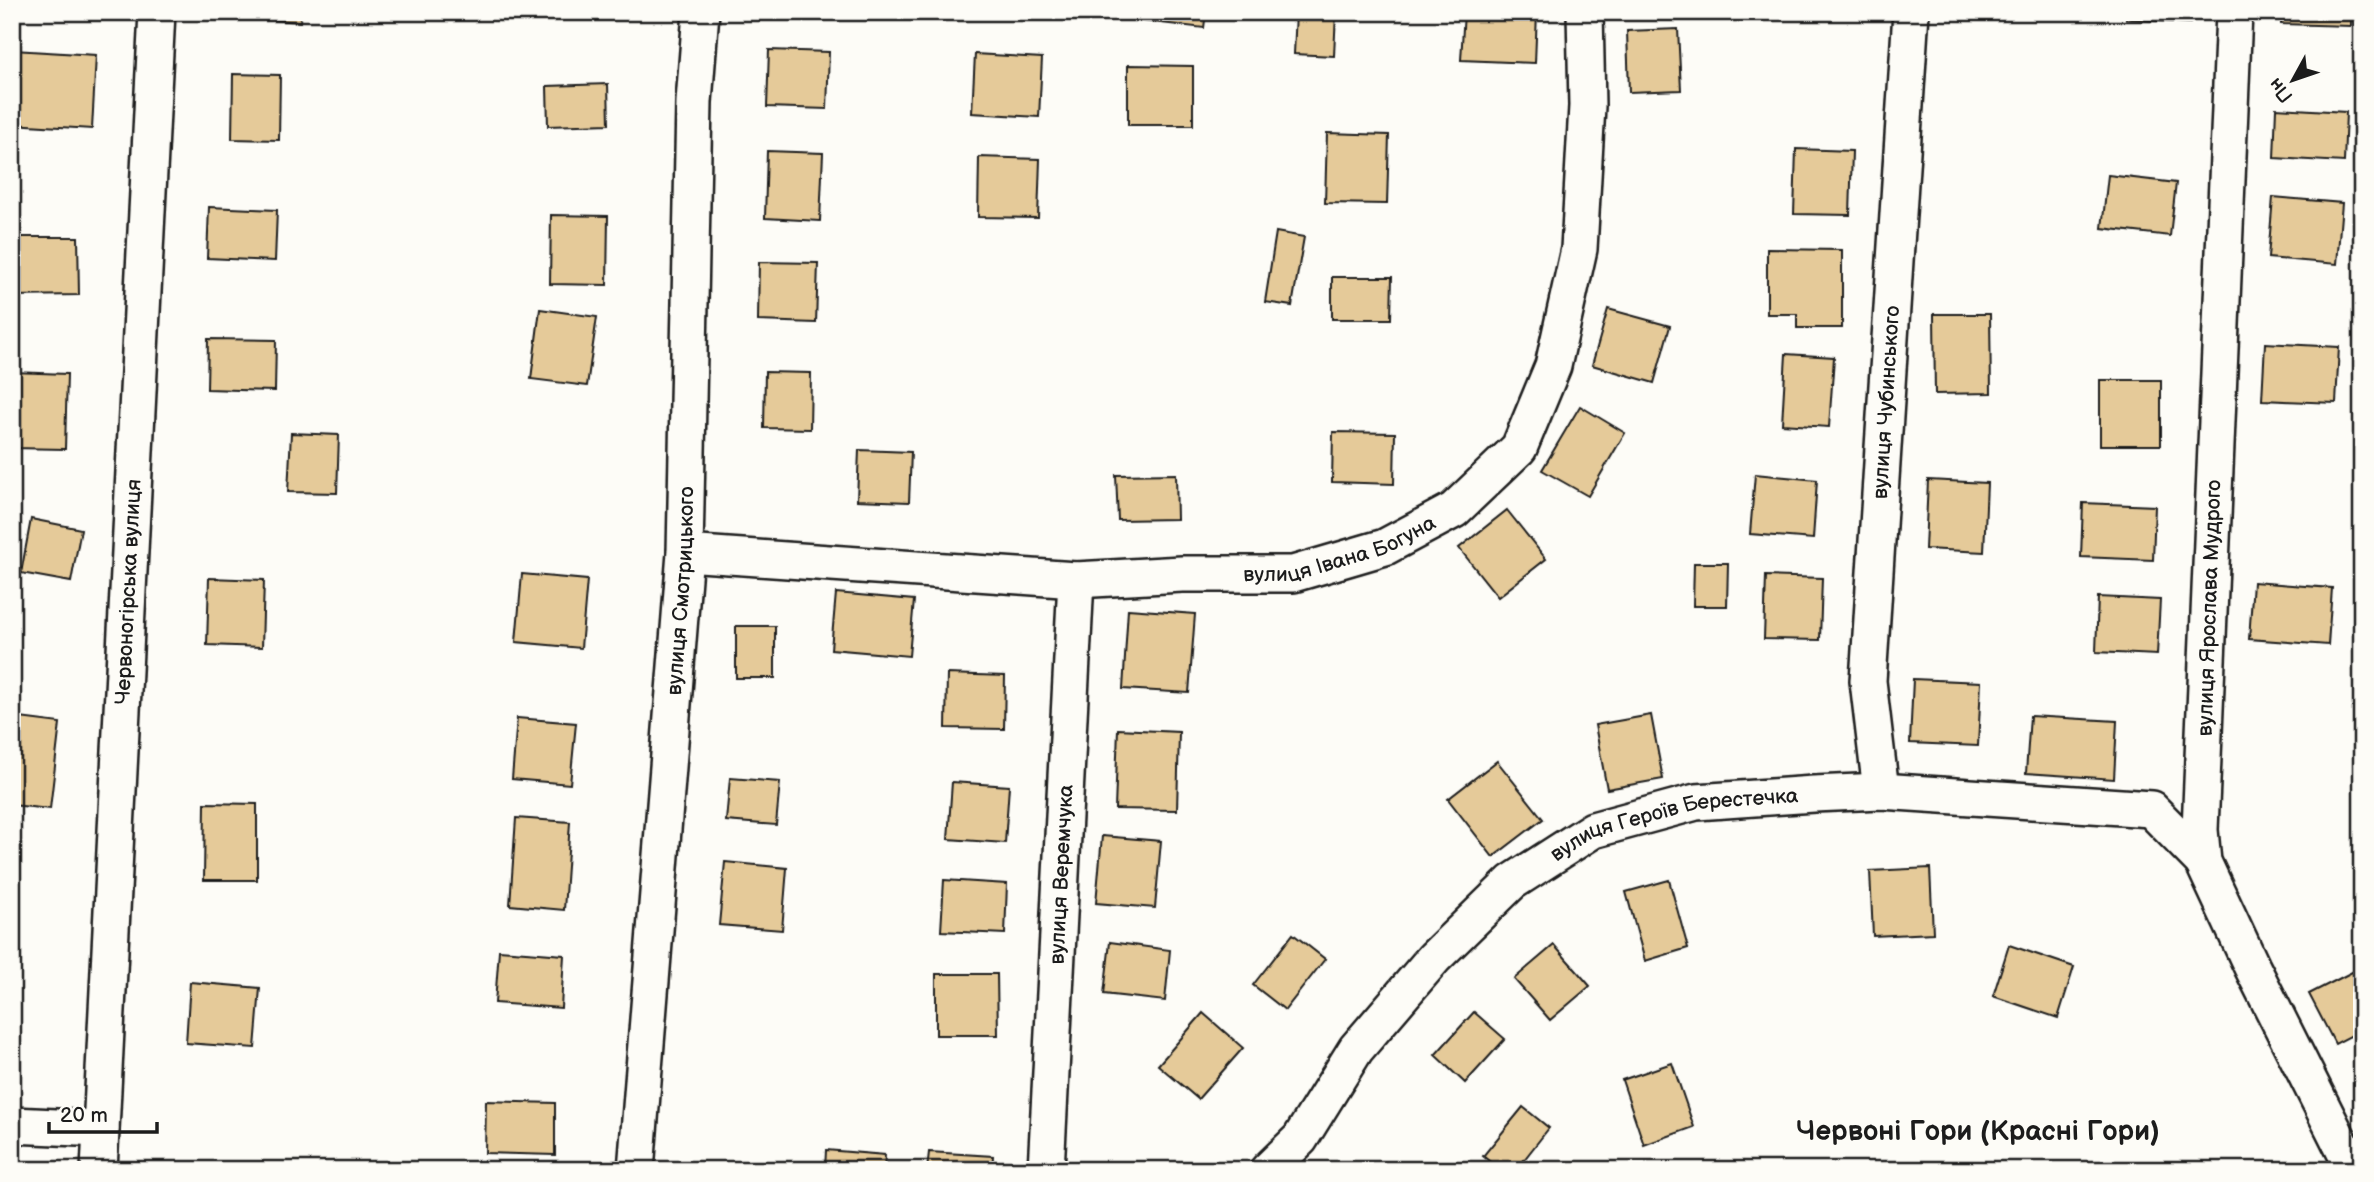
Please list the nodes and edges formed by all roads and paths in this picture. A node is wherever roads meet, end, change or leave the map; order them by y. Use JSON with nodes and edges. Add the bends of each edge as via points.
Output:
{"nodes":[{"id":1,"x":157,"y":12,"type":"edge"},
{"id":2,"x":701,"y":12,"type":"edge"},
{"id":3,"x":1585,"y":12,"type":"edge"},
{"id":4,"x":1911,"y":12,"type":"edge"},
{"id":5,"x":2234,"y":12,"type":"edge"},
{"id":6,"x":685,"y":553,"type":"junction"},
{"id":7,"x":1076,"y":580,"type":"junction"},
{"id":8,"x":1881,"y":791,"type":"junction"},
{"id":9,"x":2203,"y":862,"type":"junction"},
{"id":10,"x":12,"y":1125,"type":"edge"},
{"id":11,"x":102,"y":1129,"type":"junction"},
{"id":12,"x":99,"y":1170,"type":"edge"},
{"id":13,"x":636,"y":1170,"type":"edge"},
{"id":14,"x":1046,"y":1170,"type":"edge"},
{"id":15,"x":1268,"y":1170,"type":"edge"},
{"id":16,"x":2354,"y":1170,"type":"edge"}],
"edges":[{"from":1,"to":11,"type":"street","name":"Червоногірська вулиця"},
{"from":2,"to":6,"type":"street","name":"вулиця Смотрицького","via":[[694,102]]},
{"from":3,"to":7,"type":"street","name":"вулиця Івана Богуна","via":[[1587,106],[1579,248],[1553,366],[1519,448],[1454,510],[1385,547],[1293,574]]},
{"from":4,"to":8,"type":"street","name":"вулиця Чубинського","via":[[1868,681]]},
{"from":5,"to":9,"type":"street","name":"вулиця Ярослава Мудрого","via":[[2200,830]]},
{"from":6,"to":7,"type":"street","name":"вулиця Івана Богуна"},
{"from":6,"to":13,"type":"street","name":"вулиця Смотрицького"},
{"from":7,"to":14,"type":"street","name":"вулиця Веремчука"},
{"from":8,"to":9,"type":"street","name":"вулиця Героїв Берестечка","via":[[2151,809]]},
{"from":8,"to":15,"type":"street","name":"вулиця Героїв Берестечка","via":[[1696,802],[1593,831],[1513,882],[1434,958],[1356,1049],[1300,1139]]},
{"from":9,"to":16,"type":"street","name":"вулиця Ярослава Мудрого"},
{"from":10,"to":11,"type":"street"},
{"from":11,"to":12,"type":"street","name":"Червоногірська вулиця"}]}
